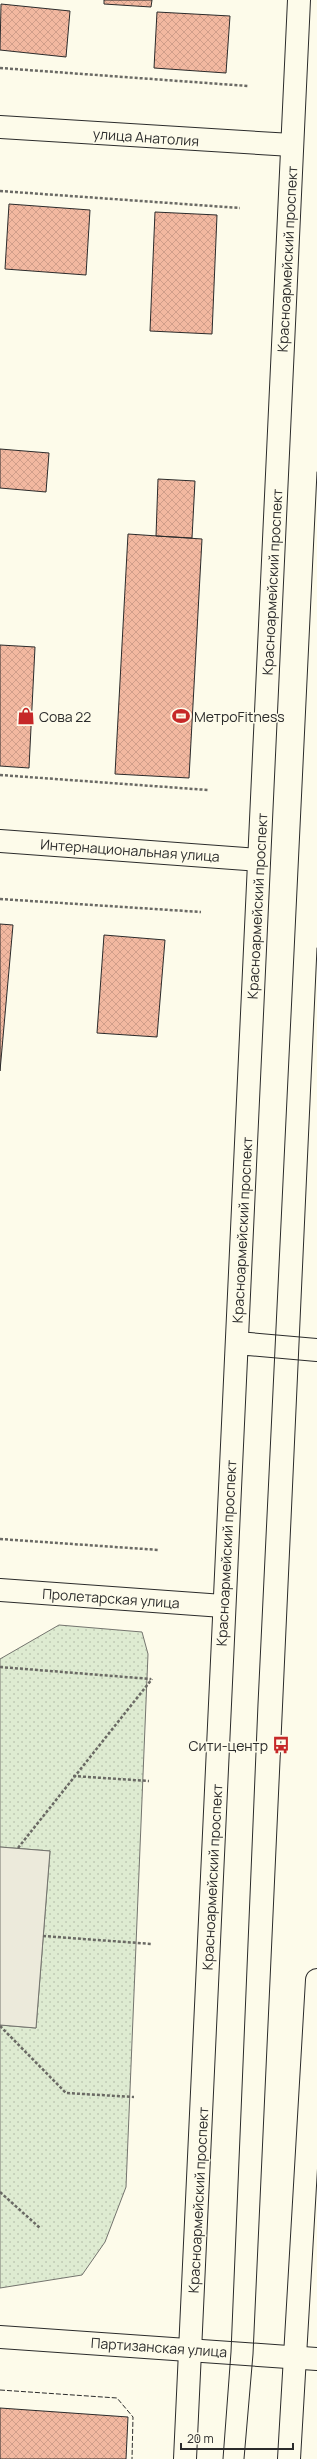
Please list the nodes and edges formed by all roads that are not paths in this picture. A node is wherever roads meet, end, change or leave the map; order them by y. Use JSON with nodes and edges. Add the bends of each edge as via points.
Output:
{"nodes":[{"id":1,"x":299,"y":0,"type":"edge"},
{"id":2,"x":0,"y":127,"type":"edge"},
{"id":3,"x":292,"y":145,"type":"junction"},
{"id":4,"x":0,"y":841,"type":"edge"},
{"id":5,"x":260,"y":860,"type":"junction"},
{"id":6,"x":237,"y":1343,"type":"junction"},
{"id":7,"x":317,"y":1350,"type":"edge"},
{"id":8,"x":0,"y":1590,"type":"edge"},
{"id":9,"x":223,"y":1606,"type":"junction"},
{"id":10,"x":317,"y":1980,"type":"edge"},
{"id":11,"x":0,"y":2337,"type":"edge"},
{"id":12,"x":191,"y":2349,"type":"junction"},
{"id":13,"x":307,"y":2359,"type":"edge"},
{"id":14,"x":185,"y":2459,"type":"edge"},
{"id":15,"x":288,"y":2459,"type":"edge"}],
"edges":[{"from":1,"to":3,"type":"main road","name":"Красноармейский проспект"},
{"from":2,"to":3,"type":"main road","name":"улица Анатолия"},
{"from":3,"to":5,"type":"main road","name":"Красноармейский проспект"},
{"from":4,"to":5,"type":"main road","name":"Интернациональная улица"},
{"from":5,"to":6,"type":"main road","name":"Красноармейский проспект"},
{"from":6,"to":7,"type":"main road"},
{"from":6,"to":9,"type":"main road","name":"Красноармейский проспект"},
{"from":8,"to":9,"type":"main road","name":"Пролетарская улица"},
{"from":9,"to":12,"type":"main road","name":"Красноармейский проспект"},
{"from":10,"to":13,"type":"main road"},
{"from":11,"to":12,"type":"main road","name":"Партизанская улица"},
{"from":12,"to":13,"type":"main road","name":"Партизанская улица"},
{"from":12,"to":14,"type":"main road","name":"Красноармейский проспект"},
{"from":13,"to":15,"type":"main road"}]}
